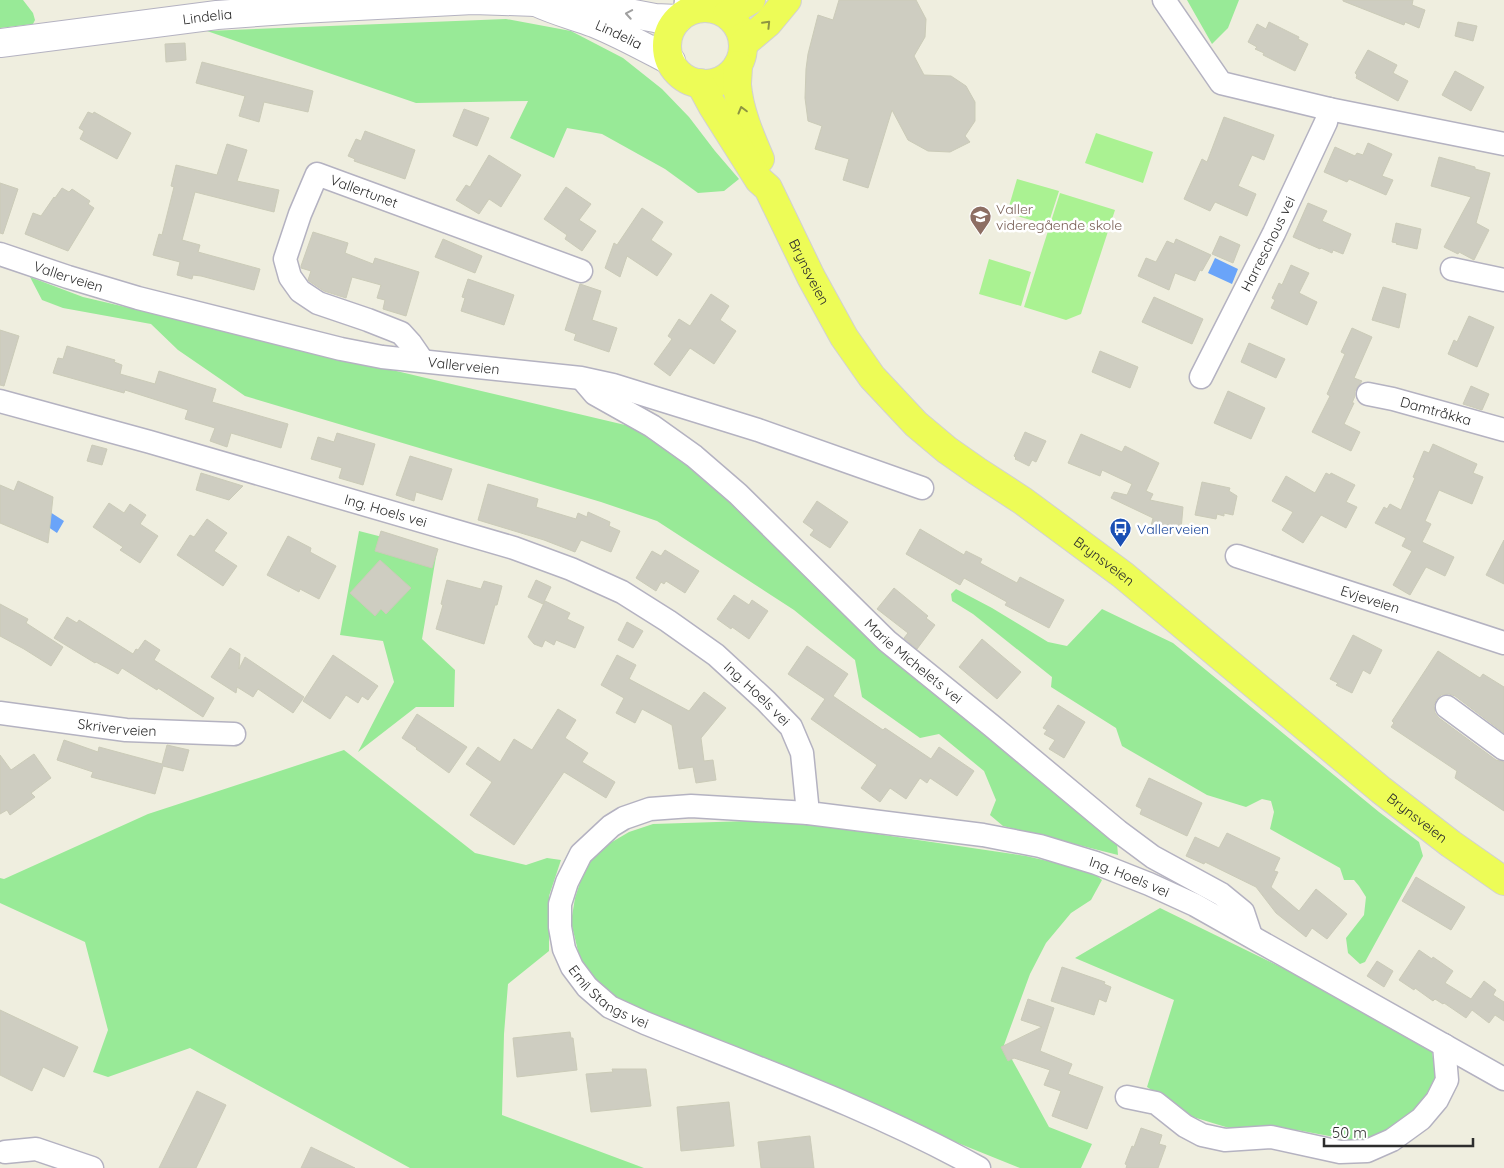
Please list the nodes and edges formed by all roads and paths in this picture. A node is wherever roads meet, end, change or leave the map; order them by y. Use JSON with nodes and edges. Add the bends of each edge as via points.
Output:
{"nodes":[{"id":1,"x":751,"y":0,"type":"edge"},
{"id":2,"x":787,"y":0,"type":"edge"},
{"id":3,"x":1164,"y":0,"type":"edge"},
{"id":4,"x":545,"y":1,"type":"edge"},
{"id":5,"x":717,"y":8,"type":"edge"},
{"id":6,"x":683,"y":11,"type":"edge"},
{"id":7,"x":0,"y":43,"type":"edge"},
{"id":8,"x":741,"y":55,"type":"junction"},
{"id":9,"x":671,"y":61,"type":"junction"},
{"id":10,"x":700,"y":83,"type":"junction"},
{"id":11,"x":1329,"y":109,"type":"junction"},
{"id":12,"x":1504,"y":144,"type":"edge"},
{"id":13,"x":768,"y":188,"type":"junction"},
{"id":14,"x":0,"y":254,"type":"edge"},
{"id":15,"x":1452,"y":270,"type":"dead end"},
{"id":16,"x":581,"y":271,"type":"dead end"},
{"id":17,"x":1504,"y":280,"type":"edge"},
{"id":18,"x":422,"y":360,"type":"junction"},
{"id":19,"x":1201,"y":377,"type":"dead end"},
{"id":20,"x":581,"y":378,"type":"junction"},
{"id":21,"x":1368,"y":394,"type":"dead end"},
{"id":22,"x":0,"y":401,"type":"edge"},
{"id":23,"x":1504,"y":430,"type":"edge"},
{"id":24,"x":922,"y":488,"type":"dead end"},
{"id":25,"x":1237,"y":556,"type":"dead end"},
{"id":26,"x":1504,"y":643,"type":"edge"},
{"id":27,"x":1448,"y":707,"type":"dead end"},
{"id":28,"x":0,"y":713,"type":"edge"},
{"id":29,"x":234,"y":734,"type":"dead end"},
{"id":30,"x":1504,"y":749,"type":"edge"},
{"id":31,"x":808,"y":813,"type":"junction"},
{"id":32,"x":1504,"y":881,"type":"edge"},
{"id":33,"x":1251,"y":936,"type":"junction"},
{"id":34,"x":1444,"y":1046,"type":"junction"},
{"id":35,"x":1504,"y":1079,"type":"edge"},
{"id":36,"x":1127,"y":1097,"type":"dead end"},
{"id":37,"x":6,"y":1156,"type":"edge"},
{"id":38,"x":92,"y":1168,"type":"edge"},
{"id":39,"x":979,"y":1168,"type":"edge"}],
"edges":[{"from":1,"to":5,"type":"main road"},
{"from":8,"to":2,"type":"main road","one_way":true},
{"from":3,"to":11,"type":"street","via":[[1221,83]]},
{"from":6,"to":4,"type":"main road","name":"Lindelia","one_way":true,"via":[[655,18],[568,1]]},
{"from":4,"to":7,"type":"main road","name":"Lindelia","via":[[473,0],[217,15]]},
{"from":4,"to":9,"type":"main road","name":"Lindelia","via":[[552,9],[594,23]]},
{"from":5,"to":6,"type":"main road"},
{"from":5,"to":8,"type":"main road","via":[[736,22],[741,33]]},
{"from":6,"to":9,"type":"main road","via":[[668,39]]},
{"from":8,"to":10,"type":"main road","via":[[731,74],[722,80]]},
{"from":13,"to":8,"type":"main road","name":"Brynsveien","one_way":true,"via":[[770,179],[740,102],[737,86]]},
{"from":9,"to":10,"type":"main road","via":[[688,79]]},
{"from":10,"to":13,"type":"main road","name":"Brynsveien","via":[[759,180]]},
{"from":11,"to":12,"type":"street"},
{"from":11,"to":19,"type":"street","name":"Harreschous vei","via":[[1326,122],[1274,233]]},
{"from":13,"to":32,"type":"main road","name":"Brynsveien","via":[[844,337],[872,377],[916,424],[947,450],[1024,501],[1123,575],[1381,790]]},
{"from":14,"to":18,"type":"street","name":"Vallerveien","via":[[156,303],[341,349]]},
{"from":15,"to":17,"type":"street"},
{"from":16,"to":18,"type":"street","name":"Vallertunet","via":[[316,174],[285,260],[290,277],[300,291],[318,303],[400,333]]},
{"from":18,"to":20,"type":"street","name":"Vallerveien"},
{"from":20,"to":24,"type":"street","name":"Vallerveien","via":[[758,430]]},
{"from":20,"to":33,"type":"street","name":"Marie Michelets vei","via":[[595,394],[652,426],[694,456],[738,494],[887,640],[1118,831],[1153,857],[1222,894],[1243,912]]},
{"from":21,"to":23,"type":"street","name":"Damtråkka"},
{"from":22,"to":31,"type":"street","name":"Ing. Hoels vei","via":[[514,548],[622,592],[716,655],[791,726],[802,753]]},
{"from":25,"to":26,"type":"street","name":"Evjeveien"},
{"from":27,"to":30,"type":"street"},
{"from":28,"to":29,"type":"street","name":"Skriverveien","via":[[126,730]]},
{"from":31,"to":33,"type":"street","name":"Ing. Hoels vei","via":[[983,834],[1040,846],[1149,884]]},
{"from":31,"to":39,"type":"street","name":"Emil Stangs vei","via":[[691,806],[650,809],[611,826],[581,854],[560,904],[564,949],[572,967],[587,988],[610,1006],[870,1114]]},
{"from":33,"to":34,"type":"street","name":"Ing. Hoels vei"},
{"from":34,"to":35,"type":"street","name":"Ing. Hoels vei"},
{"from":34,"to":36,"type":"street","via":[[1447,1080],[1437,1100],[1421,1119],[1392,1140],[1367,1152],[1340,1152],[1271,1137],[1225,1140],[1202,1135],[1156,1103]]},
{"from":37,"to":38,"type":"street","via":[[36,1149]]}]}
